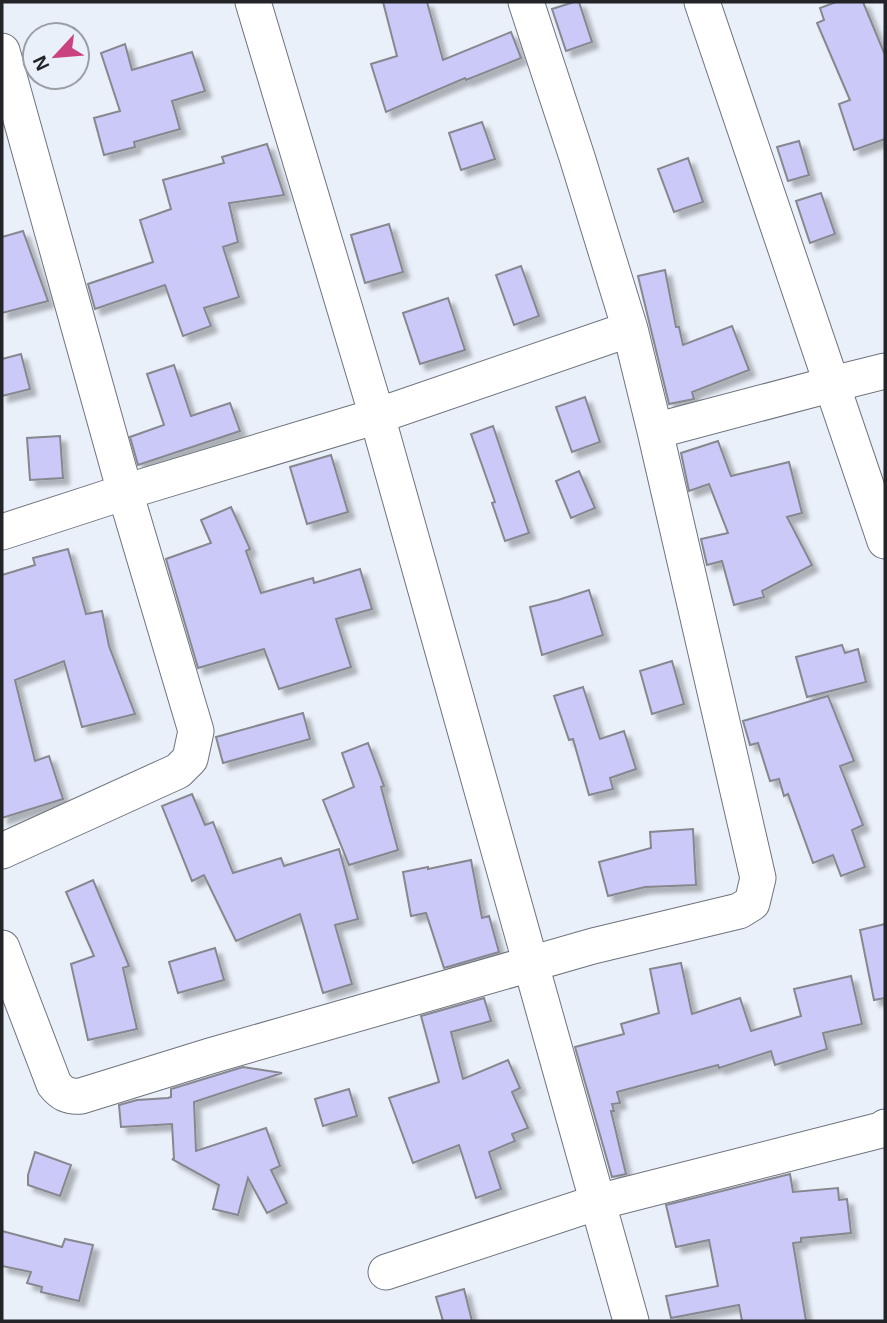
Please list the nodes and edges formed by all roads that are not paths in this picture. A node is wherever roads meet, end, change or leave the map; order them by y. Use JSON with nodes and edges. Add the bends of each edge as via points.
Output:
{"nodes":[{"id":1,"x":253,"y":2,"type":"edge"},
{"id":2,"x":526,"y":2,"type":"edge"},
{"id":3,"x":702,"y":2,"type":"edge"},
{"id":4,"x":2,"y":51,"type":"edge"},
{"id":5,"x":630,"y":329,"type":"junction"},
{"id":6,"x":885,"y":371,"type":"edge"},
{"id":7,"x":833,"y":384,"type":"junction"},
{"id":8,"x":377,"y":416,"type":"junction"},
{"id":9,"x":655,"y":430,"type":"junction"},
{"id":10,"x":125,"y":492,"type":"junction"},
{"id":11,"x":2,"y":533,"type":"edge"},
{"id":12,"x":885,"y":541,"type":"edge"},
{"id":13,"x":2,"y":852,"type":"edge"},
{"id":14,"x":2,"y":948,"type":"edge"},
{"id":15,"x":531,"y":964,"type":"junction"},
{"id":16,"x":885,"y":1127,"type":"edge"},
{"id":17,"x":598,"y":1202,"type":"junction"},
{"id":18,"x":386,"y":1272,"type":"dead end"},
{"id":19,"x":631,"y":1321,"type":"edge"}],
"edges":[{"from":1,"to":8,"type":"street"},
{"from":2,"to":5,"type":"street"},
{"from":3,"to":7,"type":"street"},
{"from":4,"to":10,"type":"street"},
{"from":5,"to":8,"type":"street"},
{"from":5,"to":9,"type":"street"},
{"from":6,"to":7,"type":"street"},
{"from":7,"to":9,"type":"street"},
{"from":7,"to":12,"type":"street"},
{"from":8,"to":10,"type":"street"},
{"from":8,"to":15,"type":"street"},
{"from":9,"to":15,"type":"street","via":[[758,878],[756,892],[752,903],[739,911]]},
{"from":10,"to":11,"type":"street"},
{"from":10,"to":13,"type":"street","via":[[196,731],[190,759],[178,771]]},
{"from":14,"to":15,"type":"street","via":[[54,1084],[71,1097]]},
{"from":15,"to":17,"type":"street"},
{"from":16,"to":17,"type":"street"},
{"from":17,"to":18,"type":"street"},
{"from":17,"to":19,"type":"street"}]}
